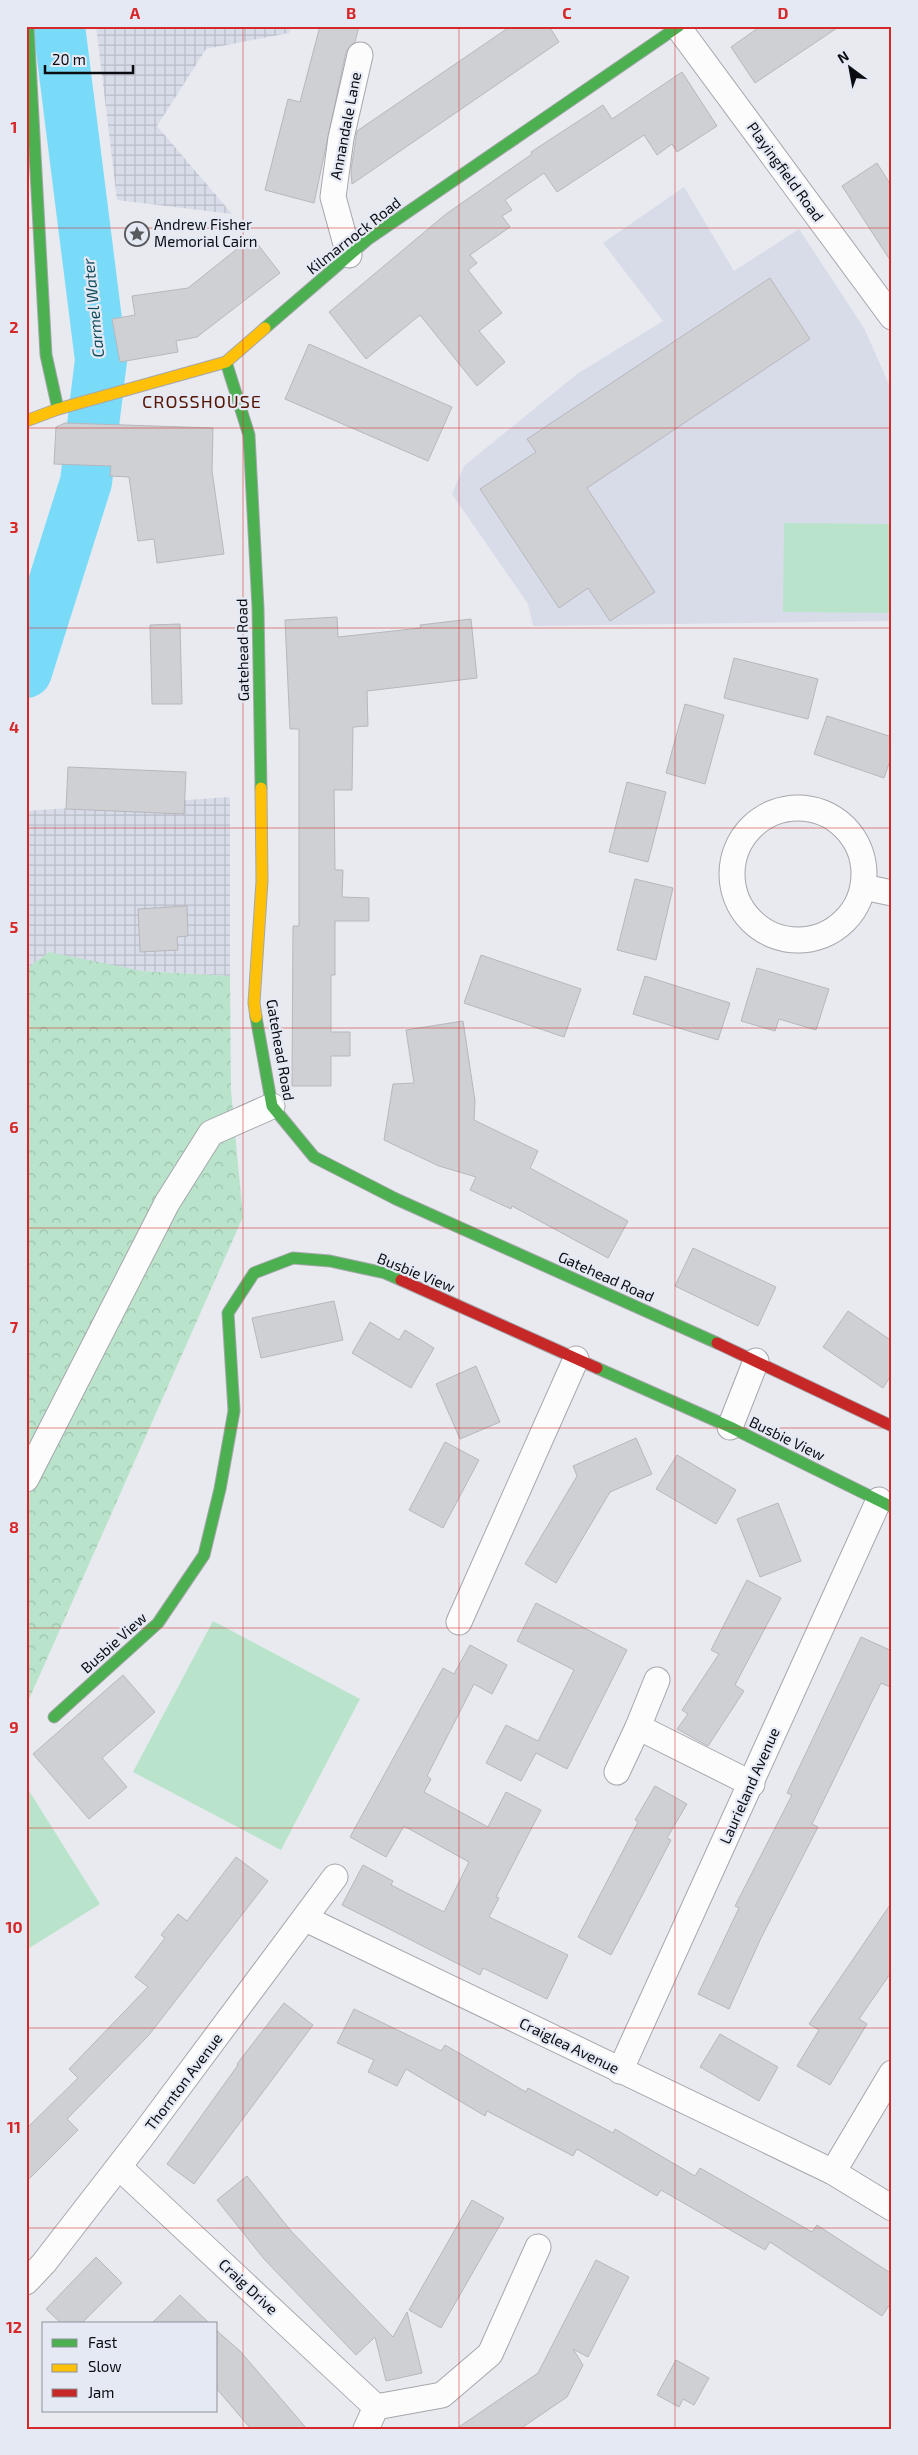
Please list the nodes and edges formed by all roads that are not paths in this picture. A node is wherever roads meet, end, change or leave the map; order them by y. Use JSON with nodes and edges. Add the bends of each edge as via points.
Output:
{"nodes":[{"id":1,"x":28,"y":26,"type":"edge"},
{"id":2,"x":679,"y":27,"type":"edge"},
{"id":3,"x":360,"y":55,"type":"dead end"},
{"id":4,"x":349,"y":254,"type":"junction"},
{"id":5,"x":892,"y":317,"type":"edge"},
{"id":6,"x":226,"y":362,"type":"junction"},
{"id":7,"x":58,"y":408,"type":"junction"},
{"id":8,"x":26,"y":421,"type":"edge"},
{"id":9,"x":863,"y":887,"type":"junction"},
{"id":10,"x":892,"y":893,"type":"edge"},
{"id":11,"x":272,"y":1106,"type":"junction"},
{"id":12,"x":576,"y":1358,"type":"junction"},
{"id":13,"x":756,"y":1361,"type":"junction"},
{"id":14,"x":892,"y":1426,"type":"edge"},
{"id":15,"x":730,"y":1427,"type":"junction"},
{"id":16,"x":26,"y":1479,"type":"edge"},
{"id":17,"x":885,"y":1504,"type":"edge"},
{"id":18,"x":459,"y":1622,"type":"dead end"},
{"id":19,"x":657,"y":1680,"type":"dead end"},
{"id":20,"x":54,"y":1717,"type":"dead end"},
{"id":21,"x":638,"y":1727,"type":"junction"},
{"id":22,"x":617,"y":1772,"type":"dead end"},
{"id":23,"x":752,"y":1784,"type":"junction"},
{"id":24,"x":336,"y":1877,"type":"dead end"},
{"id":25,"x":306,"y":1919,"type":"junction"},
{"id":26,"x":620,"y":2071,"type":"junction"},
{"id":27,"x":892,"y":2073,"type":"edge"},
{"id":28,"x":119,"y":2167,"type":"junction"},
{"id":29,"x":833,"y":2172,"type":"junction"},
{"id":30,"x":892,"y":2208,"type":"edge"},
{"id":31,"x":538,"y":2246,"type":"dead end"},
{"id":32,"x":26,"y":2282,"type":"edge"},
{"id":33,"x":371,"y":2418,"type":"edge"}],
"edges":[{"from":1,"to":7,"type":"main road","via":[[46,355]]},
{"from":2,"to":4,"type":"main road","name":"Kilmarnock Road"},
{"from":2,"to":5,"type":"street","name":"Playingfield Road"},
{"from":3,"to":4,"type":"street","name":"Annandale Lane","via":[[341,138],[333,197]]},
{"from":4,"to":6,"type":"main road","name":"Kilmarnock Road"},
{"from":6,"to":7,"type":"main road","name":"Kilmarnock Road"},
{"from":6,"to":11,"type":"main road","name":"Gatehead Road","via":[[249,435],[258,608],[262,881],[254,1003]]},
{"from":7,"to":8,"type":"main road","name":"Kilmarnock Road"},
{"from":9,"to":9,"type":"street","via":[[855,909],[828,934],[806,940],[773,936],[754,924],[739,906],[731,869],[741,840],[756,822],[784,810],[815,810],[833,818],[850,833],[861,853]]},
{"from":9,"to":10,"type":"street"},
{"from":11,"to":13,"type":"main road","name":"Gatehead Road","via":[[314,1157],[396,1200]]},
{"from":11,"to":16,"type":"street","via":[[210,1133],[167,1203]]},
{"from":12,"to":15,"type":"main road","name":"Busbie View"},
{"from":12,"to":18,"type":"street"},
{"from":12,"to":20,"type":"main road","name":"Busbie View","via":[[385,1273],[330,1261],[293,1258],[254,1273],[228,1313],[234,1410],[204,1555],[158,1623]]},
{"from":13,"to":14,"type":"main road","name":"Gatehead Road"},
{"from":13,"to":15,"type":"street"},
{"from":15,"to":17,"type":"main road","name":"Busbie View"},
{"from":17,"to":23,"type":"street","name":"Laurieland Avenue"},
{"from":19,"to":21,"type":"street"},
{"from":21,"to":22,"type":"street"},
{"from":21,"to":23,"type":"street"},
{"from":23,"to":26,"type":"street","name":"Laurieland Avenue"},
{"from":24,"to":25,"type":"street","name":"Thornton Avenue"},
{"from":25,"to":26,"type":"street","name":"Craiglea Avenue"},
{"from":25,"to":28,"type":"street","name":"Thornton Avenue"},
{"from":26,"to":29,"type":"street","name":"Craiglea Avenue"},
{"from":27,"to":29,"type":"street"},
{"from":28,"to":32,"type":"street","name":"Thornton Avenue"},
{"from":28,"to":33,"type":"street","name":"Craig Drive"},
{"from":29,"to":30,"type":"street","name":"Craiglea Avenue"},
{"from":31,"to":33,"type":"street","name":"Craig Drive","via":[[490,2354],[442,2395]]}]}
